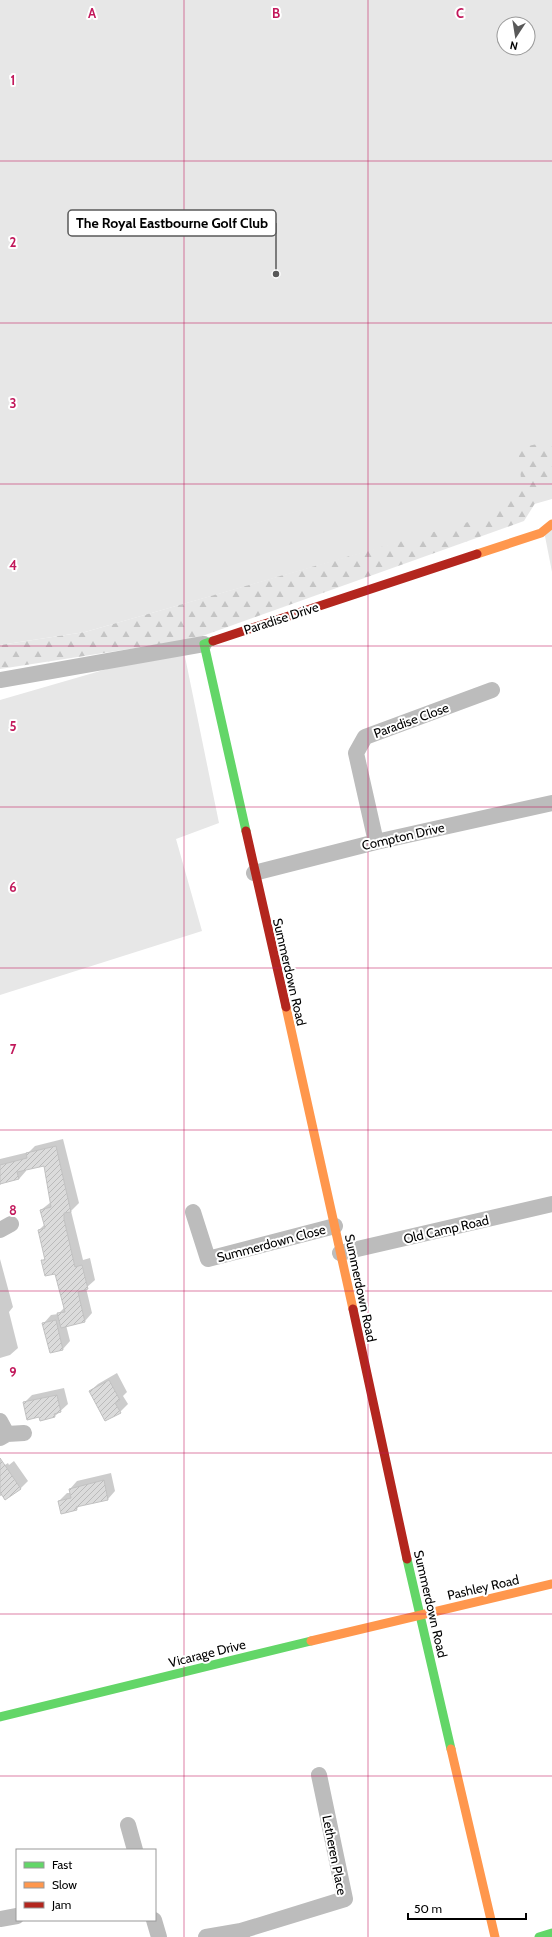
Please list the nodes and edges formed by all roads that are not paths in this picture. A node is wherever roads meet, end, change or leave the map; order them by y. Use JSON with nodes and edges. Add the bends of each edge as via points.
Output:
{"nodes":[{"id":1,"x":552,"y":524,"type":"edge"},
{"id":2,"x":204,"y":644,"type":"junction"},
{"id":3,"x":0,"y":680,"type":"edge"},
{"id":4,"x":492,"y":690,"type":"dead end"},
{"id":5,"x":552,"y":803,"type":"edge"},
{"id":6,"x":376,"y":842,"type":"junction"},
{"id":7,"x":254,"y":873,"type":"junction"},
{"id":8,"x":552,"y":1204,"type":"edge"},
{"id":9,"x":193,"y":1212,"type":"dead end"},
{"id":10,"x":334,"y":1226,"type":"junction"},
{"id":11,"x":340,"y":1253,"type":"junction"},
{"id":12,"x":2,"y":1431,"type":"edge"},
{"id":13,"x":24,"y":1433,"type":"dead end"},
{"id":14,"x":552,"y":1584,"type":"edge"},
{"id":15,"x":419,"y":1614,"type":"junction"},
{"id":16,"x":0,"y":1718,"type":"edge"},
{"id":17,"x":319,"y":1775,"type":"dead end"},
{"id":18,"x":128,"y":1824,"type":"dead end"},
{"id":19,"x":135,"y":1849,"type":"edge"},
{"id":20,"x":16,"y":1916,"type":"edge"},
{"id":21,"x":0,"y":1919,"type":"edge"},
{"id":22,"x":154,"y":1921,"type":"edge"},
{"id":23,"x":552,"y":1933,"type":"edge"},
{"id":24,"x":241,"y":1934,"type":"edge"},
{"id":25,"x":159,"y":1937,"type":"edge"},
{"id":26,"x":206,"y":1937,"type":"edge"},
{"id":27,"x":495,"y":1937,"type":"edge"},
{"id":28,"x":540,"y":1937,"type":"edge"}],
"edges":[{"from":1,"to":2,"type":"street","name":"Paradise Drive","via":[[541,533]]},
{"from":2,"to":3,"type":"street","name":"Paradise Drive"},
{"from":2,"to":7,"type":"street","name":"Summerdown Road"},
{"from":4,"to":6,"type":"street","name":"Paradise Close","via":[[365,737],[356,753]]},
{"from":5,"to":6,"type":"street","name":"Compton Drive"},
{"from":6,"to":7,"type":"street","name":"Compton Drive"},
{"from":7,"to":10,"type":"street","name":"Summerdown Road"},
{"from":8,"to":11,"type":"street","name":"Old Camp Road"},
{"from":9,"to":10,"type":"street","name":"Summerdown Close","via":[[208,1259]]},
{"from":10,"to":11,"type":"street","name":"Summerdown Road"},
{"from":11,"to":15,"type":"street","name":"Summerdown Road"},
{"from":12,"to":13,"type":"street"},
{"from":14,"to":15,"type":"street","name":"Pashley Road"},
{"from":15,"to":16,"type":"street","name":"Vicarage Drive"},
{"from":15,"to":27,"type":"street","name":"Summerdown Road"},
{"from":17,"to":24,"type":"street","name":"Letheren Place","via":[[345,1900]]},
{"from":18,"to":19,"type":"street"},
{"from":20,"to":21,"type":"street"},
{"from":22,"to":25,"type":"street"},
{"from":23,"to":28,"type":"street"},
{"from":24,"to":26,"type":"street","name":"Letheren Place"}]}
